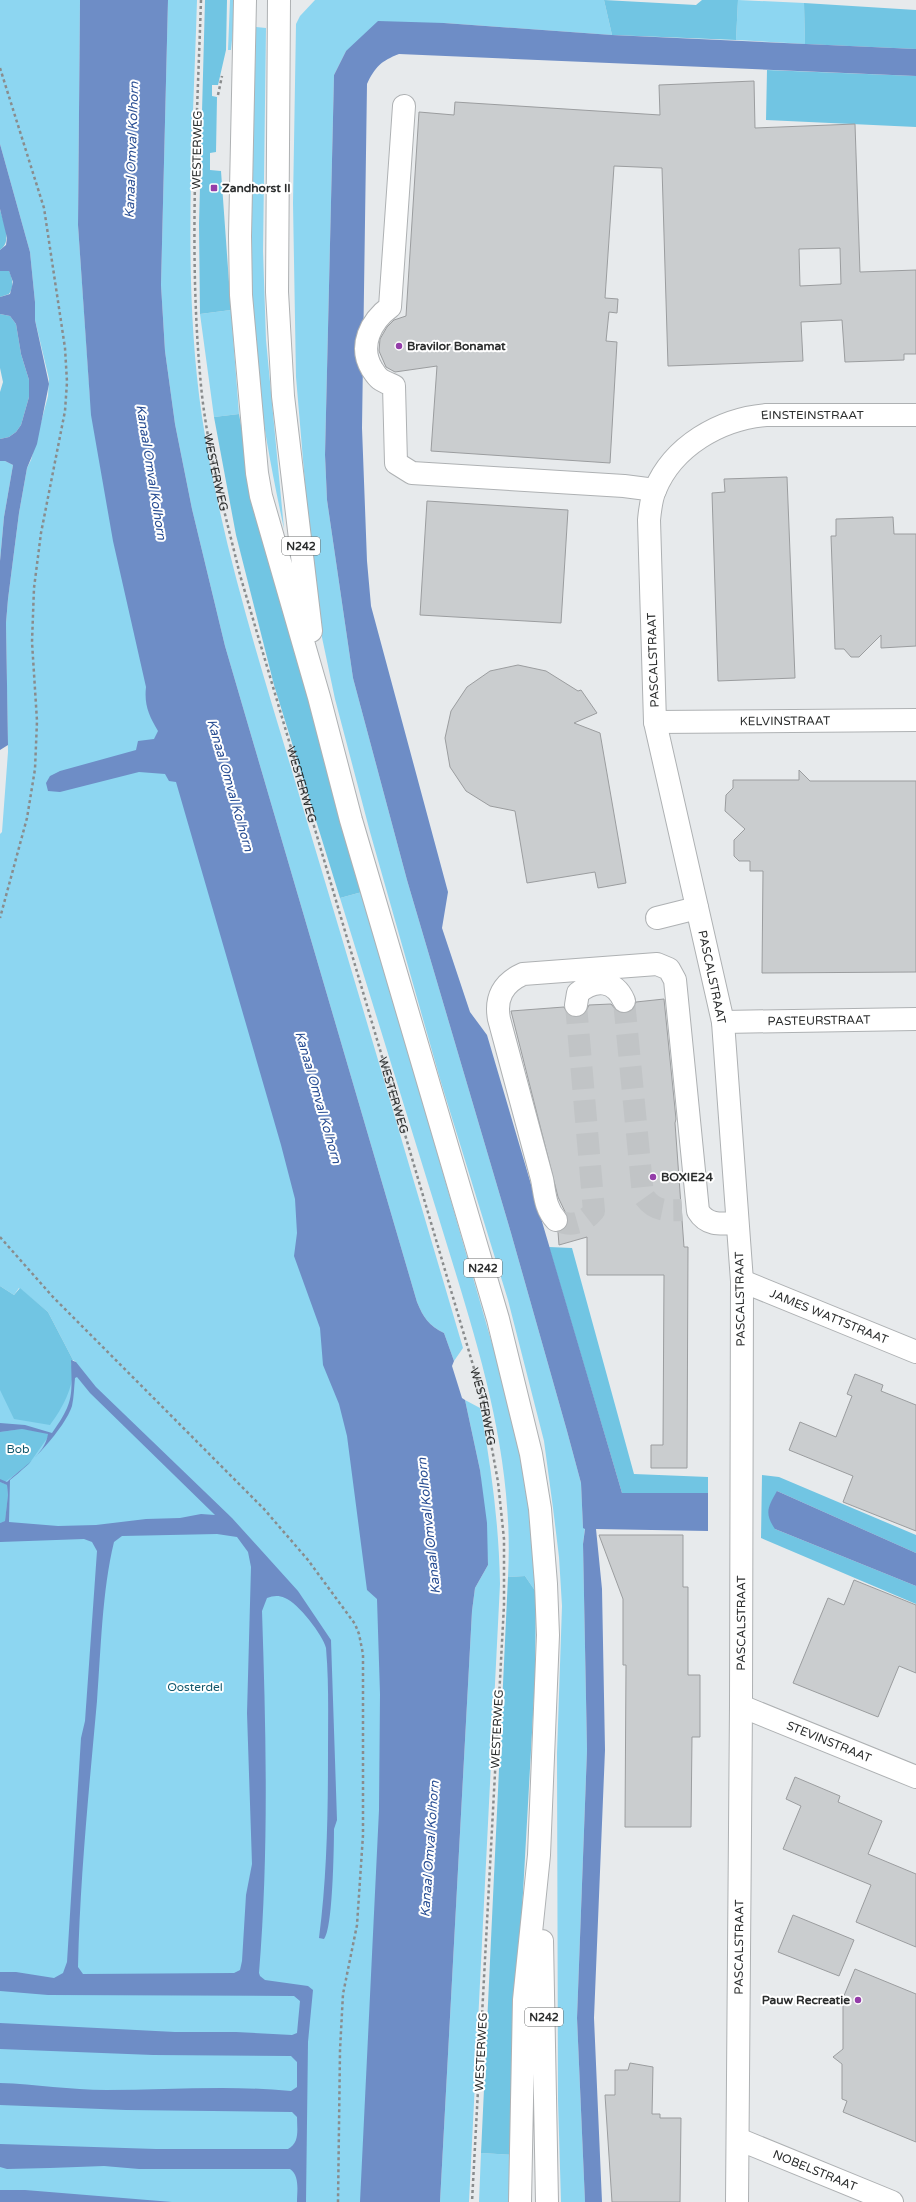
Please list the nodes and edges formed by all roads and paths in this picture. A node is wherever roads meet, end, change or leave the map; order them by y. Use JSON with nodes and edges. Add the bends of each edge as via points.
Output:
{"nodes":[{"id":1,"x":201,"y":0,"type":"edge"},
{"id":2,"x":245,"y":0,"type":"edge"},
{"id":3,"x":279,"y":0,"type":"edge"},
{"id":4,"x":0,"y":68,"type":"edge"},
{"id":5,"x":404,"y":106,"type":"dead end"},
{"id":6,"x":916,"y":415,"type":"edge"},
{"id":7,"x":712,"y":430,"type":"joint"},
{"id":8,"x":655,"y":490,"type":"junction"},
{"id":9,"x":319,"y":697,"type":"junction"},
{"id":10,"x":916,"y":720,"type":"edge"},
{"id":11,"x":655,"y":722,"type":"junction"},
{"id":12,"x":697,"y":908,"type":"junction"},
{"id":13,"x":0,"y":918,"type":"edge"},
{"id":14,"x":658,"y":918,"type":"dead end"},
{"id":15,"x":624,"y":1001,"type":"tunnel mouth"},
{"id":16,"x":576,"y":1005,"type":"tunnel mouth"},
{"id":17,"x":916,"y":1019,"type":"edge"},
{"id":18,"x":723,"y":1022,"type":"junction"},
{"id":19,"x":556,"y":1220,"type":"dead end"},
{"id":20,"x":737,"y":1223,"type":"junction"},
{"id":21,"x":0,"y":1237,"type":"edge"},
{"id":22,"x":742,"y":1281,"type":"junction"},
{"id":23,"x":916,"y":1352,"type":"edge"},
{"id":24,"x":741,"y":1706,"type":"junction"},
{"id":25,"x":916,"y":1777,"type":"edge"},
{"id":26,"x":539,"y":1855,"type":"junction"},
{"id":27,"x":738,"y":2138,"type":"junction"},
{"id":28,"x":338,"y":2202,"type":"edge"},
{"id":29,"x":472,"y":2202,"type":"edge"},
{"id":30,"x":520,"y":2202,"type":"edge"},
{"id":31,"x":547,"y":2202,"type":"edge"},
{"id":32,"x":737,"y":2202,"type":"edge"},
{"id":33,"x":892,"y":2202,"type":"edge"}],
"edges":[{"from":1,"to":29,"type":"path","name":"WESTERWEG","via":[[194,259],[200,375],[219,492],[240,575],[483,1399],[498,1482],[504,1539],[504,1605]]},
{"from":2,"to":9,"type":"main road","number":"N242","via":[[241,296],[258,474]]},
{"from":3,"to":9,"type":"main road","number":"N242","via":[[277,292],[283,388]]},
{"from":4,"to":13,"type":"path","via":[[44,208],[65,348],[66,382],[65,411],[41,533],[34,588],[32,642],[37,721],[35,769],[27,818]]},
{"from":5,"to":8,"type":"main road","via":[[390,307],[380,314],[368,331],[366,348],[369,364],[379,379],[394,386],[396,463],[412,473]]},
{"from":6,"to":7,"type":"main road","name":"EINSTEINSTRAAT","via":[[751,416]]},
{"from":7,"to":8,"type":"main road","name":"PASCALSTRAAT","via":[[688,445],[669,466]]},
{"from":8,"to":11,"type":"main road","name":"PASCALSTRAAT","via":[[649,520]]},
{"from":9,"to":26,"type":"main road","number":"N242","via":[[351,820],[495,1312],[531,1454],[540,1509],[548,1635]]},
{"from":10,"to":11,"type":"main road","name":"KELVINSTRAAT"},
{"from":11,"to":12,"type":"main road","name":"PASCALSTRAAT"},
{"from":12,"to":14,"type":"main road"},
{"from":12,"to":18,"type":"main road","name":"PASCALSTRAAT"},
{"from":15,"to":16,"type":"main road","via":[[615,988],[598,983],[591,984],[578,993]]},
{"from":17,"to":18,"type":"main road","name":"PASTEURSTRAAT"},
{"from":18,"to":20,"type":"main road","name":"PASCALSTRAAT"},
{"from":19,"to":20,"type":"main road","via":[[546,1205],[542,1179],[499,1019],[499,997],[504,987],[523,974],[644,958],[664,966],[674,980],[690,1209],[712,1224]]},
{"from":20,"to":22,"type":"main road","name":"PASCALSTRAAT"},
{"from":21,"to":28,"type":"path","via":[[105,1351],[264,1509],[308,1560],[349,1614],[359,1634],[363,1654],[363,1835],[357,1925],[343,1994]]},
{"from":22,"to":23,"type":"main road","name":"JAMES WATTSTRAAT"},
{"from":22,"to":24,"type":"main road","name":"PASCALSTRAAT"},
{"from":24,"to":25,"type":"main road","name":"STEVINSTRAAT"},
{"from":24,"to":27,"type":"main road","name":"PASCALSTRAAT"},
{"from":26,"to":30,"type":"main road","number":"N242","via":[[524,2000]]},
{"from":26,"to":31,"type":"main road","number":"N242"},
{"from":27,"to":32,"type":"main road","name":"PASCALSTRAAT"},
{"from":27,"to":33,"type":"main road","name":"NOBELSTRAAT"}]}
